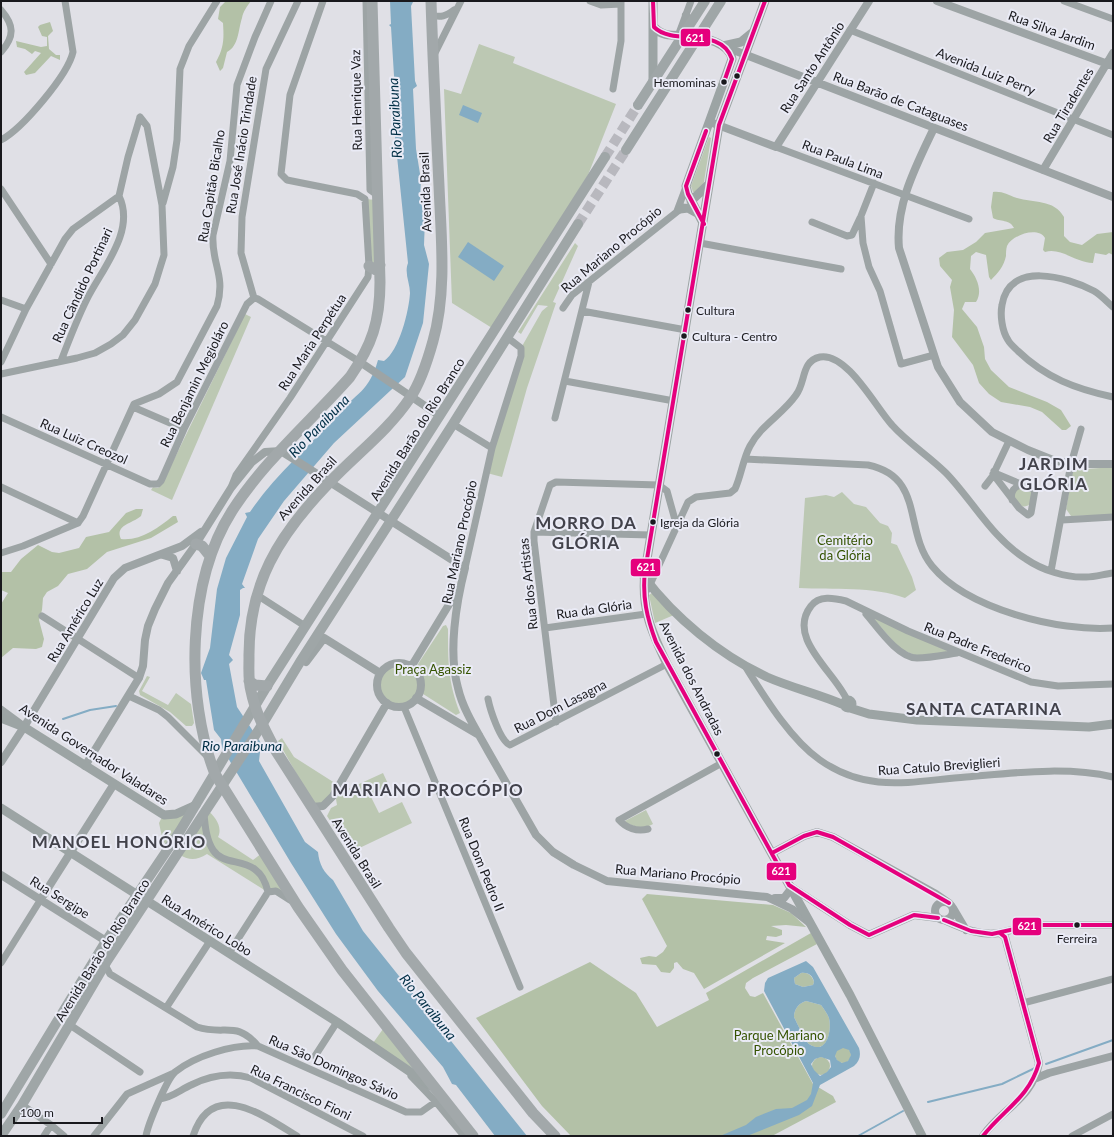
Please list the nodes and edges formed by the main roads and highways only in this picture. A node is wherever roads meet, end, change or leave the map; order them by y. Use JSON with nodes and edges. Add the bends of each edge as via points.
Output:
{"nodes":[{"id":1,"x":372,"y":1,"type":"edge"},
{"id":2,"x":431,"y":1,"type":"edge"},
{"id":3,"x":652,"y":1,"type":"edge"},
{"id":4,"x":705,"y":1,"type":"edge"},
{"id":5,"x":721,"y":1,"type":"edge"},
{"id":6,"x":765,"y":1,"type":"edge"},
{"id":7,"x":654,"y":27,"type":"junction"},
{"id":8,"x":754,"y":31,"type":"junction"},
{"id":9,"x":681,"y":36,"type":"junction"},
{"id":10,"x":698,"y":37,"type":"junction"},
{"id":11,"x":723,"y":46,"type":"junction"},
{"id":12,"x":653,"y":81,"type":"junction"},
{"id":13,"x":638,"y":105,"type":"tunnel mouth"},
{"id":14,"x":626,"y":150,"type":"tunnel mouth"},
{"id":15,"x":605,"y":157,"type":"tunnel mouth"},
{"id":16,"x":709,"y":184,"type":"junction"},
{"id":17,"x":692,"y":201,"type":"junction"},
{"id":18,"x":679,"y":210,"type":"road end"},
{"id":19,"x":699,"y":214,"type":"junction"},
{"id":20,"x":578,"y":224,"type":"tunnel mouth"},
{"id":21,"x":704,"y":224,"type":"junction"},
{"id":22,"x":196,"y":544,"type":"road end"},
{"id":23,"x":210,"y":556,"type":"junction"},
{"id":24,"x":644,"y":577,"type":"junction"},
{"id":25,"x":249,"y":681,"type":"junction"},
{"id":26,"x":267,"y":686,"type":"junction"},
{"id":27,"x":253,"y":711,"type":"junction"},
{"id":28,"x":1,"y":718,"type":"edge"},
{"id":29,"x":1113,"y":724,"type":"edge"},
{"id":30,"x":259,"y":729,"type":"junction"},
{"id":31,"x":215,"y":774,"type":"junction"},
{"id":32,"x":225,"y":782,"type":"junction"},
{"id":33,"x":196,"y":805,"type":"junction"},
{"id":34,"x":1,"y":808,"type":"edge"},
{"id":35,"x":790,"y":887,"type":"joint"},
{"id":36,"x":138,"y":896,"type":"junction"},
{"id":37,"x":147,"y":902,"type":"junction"},
{"id":38,"x":106,"y":941,"type":"junction"},
{"id":39,"x":106,"y":963,"type":"junction"},
{"id":40,"x":52,"y":1028,"type":"junction"},
{"id":41,"x":62,"y":1036,"type":"junction"},
{"id":42,"x":434,"y":1088,"type":"junction"},
{"id":43,"x":15,"y":1092,"type":"junction"},
{"id":44,"x":22,"y":1105,"type":"junction"},
{"id":45,"x":1,"y":1114,"type":"edge"},
{"id":46,"x":1,"y":1136,"type":"edge"},
{"id":47,"x":473,"y":1136,"type":"edge"},
{"id":48,"x":555,"y":1136,"type":"edge"},
{"id":49,"x":922,"y":1136,"type":"edge"}],
"edges":[{"from":1,"to":23,"type":"highway","via":[[377,195],[372,269],[380,282],[378,322],[363,365],[284,453],[259,474],[232,511]]},
{"from":2,"to":25,"type":"highway","name":"Avenida Brasil","via":[[441,230],[440,284],[433,341],[409,395],[387,426],[327,481],[283,537],[271,558],[257,595],[249,642]]},
{"from":3,"to":7,"type":"main road"},
{"from":4,"to":9,"type":"main road","via":[[690,17]]},
{"from":5,"to":10,"type":"main road"},
{"from":6,"to":8,"type":"main road","name":"Avenida dos Andradas"},
{"from":7,"to":9,"type":"main road","name":"Rua Barão de Cataguases","via":[[665,35]]},
{"from":7,"to":12,"type":"main road"},
{"from":8,"to":11,"type":"main road","via":[[741,42]]},
{"from":8,"to":16,"type":"main road","name":"Avenida dos Andradas","via":[[719,125]]},
{"from":9,"to":10,"type":"main road","name":"Rua Barão de Cataguases"},
{"from":9,"to":12,"type":"main road"},
{"from":10,"to":11,"type":"main road","name":"Rua Barão de Cataguases"},
{"from":10,"to":14,"type":"main road"},
{"from":11,"to":17,"type":"main road","via":[[732,55],[732,59],[686,186]]},
{"from":12,"to":13,"type":"main road"},
{"from":15,"to":26,"type":"main road","name":"Avenida Barão do Rio Branco"},
{"from":16,"to":17,"type":"main road"},
{"from":16,"to":21,"type":"main road","name":"Avenida dos Andradas"},
{"from":17,"to":19,"type":"main road"},
{"from":18,"to":19,"type":"main road","via":[[688,208]]},
{"from":19,"to":21,"type":"main road"},
{"from":20,"to":30,"type":"main road","name":"Avenida Barão do Rio Branco"},
{"from":21,"to":24,"type":"main road","name":"Avenida dos Andradas"},
{"from":22,"to":23,"type":"highway","via":[[202,546]]},
{"from":23,"to":31,"type":"highway","via":[[198,614],[194,676],[202,731]]},
{"from":24,"to":29,"type":"main road","via":[[682,620],[744,666],[767,677],[884,716],[1046,726],[1089,727]]},
{"from":24,"to":35,"type":"main road","name":"Avenida dos Andradas","via":[[646,614],[667,664]]},
{"from":25,"to":26,"type":"highway","via":[[255,685]]},
{"from":25,"to":27,"type":"highway","name":"Avenida Brasil"},
{"from":26,"to":27,"type":"main road","name":"Avenida Barão do Rio Branco"},
{"from":27,"to":30,"type":"highway","name":"Avenida Brasil"},
{"from":27,"to":31,"type":"main road","name":"Avenida Barão do Rio Branco"},
{"from":28,"to":33,"type":"main road","name":"Avenida Governador Valadares","via":[[24,727],[164,815],[176,814]]},
{"from":30,"to":32,"type":"main road","name":"Avenida Barão do Rio Branco"},
{"from":30,"to":48,"type":"highway","name":"Avenida Brasil","via":[[276,751],[406,952],[533,1113]]},
{"from":31,"to":32,"type":"highway"},
{"from":31,"to":33,"type":"main road","name":"Avenida Barão do Rio Branco"},
{"from":32,"to":37,"type":"main road","name":"Avenida Barão do Rio Branco"},
{"from":32,"to":42,"type":"highway","via":[[298,907],[342,970]]},
{"from":33,"to":36,"type":"main road","name":"Avenida Barão do Rio Branco"},
{"from":34,"to":36,"type":"main road","name":"Rua Américo Lobo"},
{"from":35,"to":49,"type":"main road","name":"Rua Mariano Procópio","via":[[802,900],[812,925]]},
{"from":36,"to":37,"type":"main road","name":"Rua Américo Lobo"},
{"from":36,"to":38,"type":"main road","name":"Avenida Barão do Rio Branco"},
{"from":37,"to":39,"type":"main road","name":"Avenida Barão do Rio Branco"},
{"from":37,"to":42,"type":"main road","name":"Rua Américo Lobo","via":[[336,1022]]},
{"from":38,"to":39,"type":"main road"},
{"from":38,"to":40,"type":"main road","name":"Avenida Barão do Rio Branco"},
{"from":39,"to":41,"type":"main road","name":"Avenida Barão do Rio Branco"},
{"from":40,"to":41,"type":"main road"},
{"from":40,"to":43,"type":"main road","name":"Avenida Barão do Rio Branco"},
{"from":41,"to":44,"type":"main road","name":"Avenida Barão do Rio Branco"},
{"from":42,"to":47,"type":"highway","via":[[439,1100]]},
{"from":43,"to":44,"type":"main road"},
{"from":43,"to":45,"type":"main road","name":"Avenida Barão do Rio Branco"},
{"from":44,"to":46,"type":"main road","name":"Avenida Barão do Rio Branco"}]}
